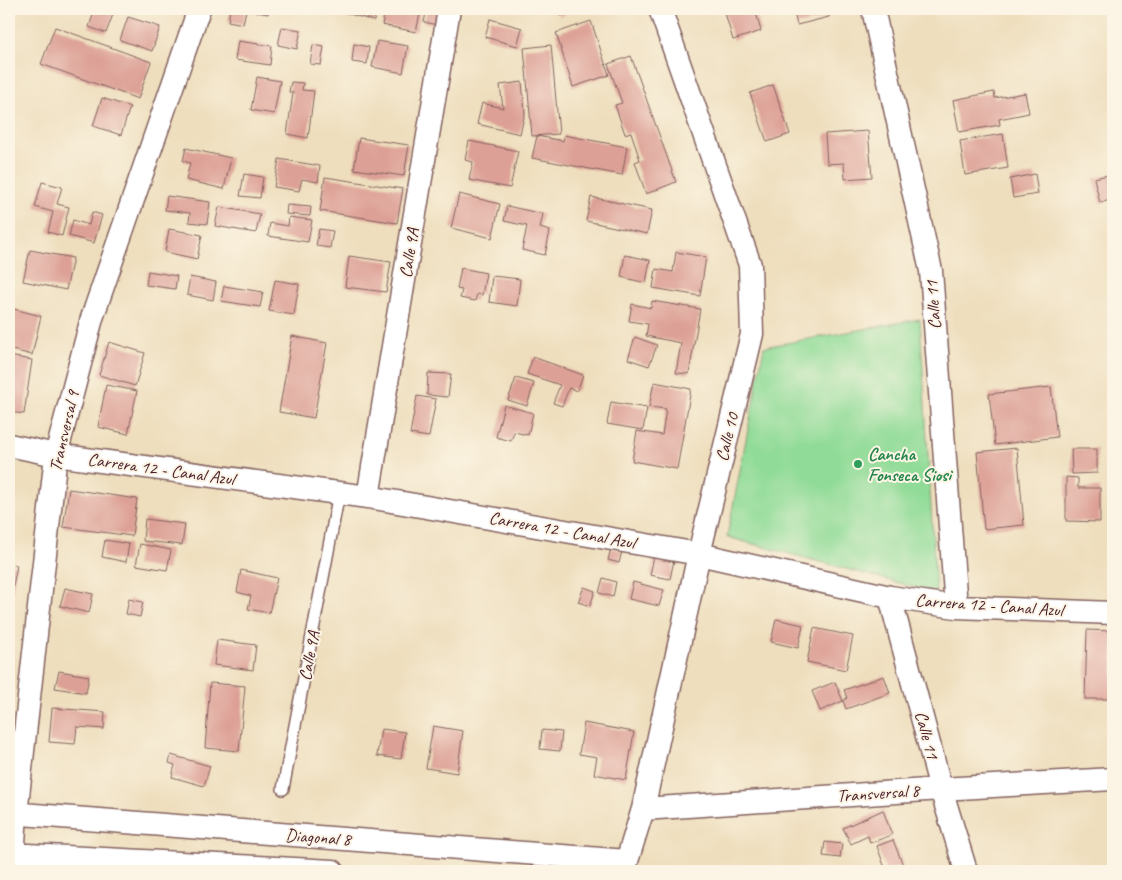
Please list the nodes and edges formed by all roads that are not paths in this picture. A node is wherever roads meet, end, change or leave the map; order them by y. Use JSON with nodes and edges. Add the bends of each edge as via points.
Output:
{"nodes":[{"id":1,"x":199,"y":9,"type":"edge"},
{"id":2,"x":450,"y":9,"type":"edge"},
{"id":3,"x":660,"y":9,"type":"edge"},
{"id":4,"x":874,"y":9,"type":"edge"},
{"id":5,"x":9,"y":445,"type":"edge"},
{"id":6,"x":56,"y":455,"type":"junction"},
{"id":7,"x":339,"y":493,"type":"junction"},
{"id":8,"x":368,"y":497,"type":"junction"},
{"id":9,"x":699,"y":554,"type":"junction"},
{"id":10,"x":890,"y":597,"type":"junction"},
{"id":11,"x":956,"y":606,"type":"junction"},
{"id":12,"x":1113,"y":613,"type":"edge"},
{"id":13,"x":1113,"y":780,"type":"edge"},
{"id":14,"x":284,"y":789,"type":"dead end"},
{"id":15,"x":941,"y":789,"type":"junction"},
{"id":16,"x":643,"y":809,"type":"junction"},
{"id":17,"x":12,"y":814,"type":"edge"},
{"id":18,"x":11,"y":860,"type":"edge"},
{"id":19,"x":626,"y":866,"type":"edge"},
{"id":20,"x":334,"y":871,"type":"edge"},
{"id":21,"x":966,"y":871,"type":"edge"}],
"edges":[{"from":1,"to":6,"type":"street","name":"Transversal 9","via":[[92,318]]},
{"from":2,"to":8,"type":"street","name":"Calle 9A"},
{"from":3,"to":9,"type":"street","name":"Calle 10","via":[[750,265],[752,334]]},
{"from":4,"to":11,"type":"street","name":"Calle 11","via":[[931,271]]},
{"from":5,"to":6,"type":"street","name":"Carrera 12 - Canal Azul"},
{"from":6,"to":7,"type":"street","name":"Carrera 12 - Canal Azul"},
{"from":6,"to":17,"type":"street","name":"Transversal 9"},
{"from":7,"to":8,"type":"street","name":"Carrera 12 - Canal Azul"},
{"from":7,"to":14,"type":"lane","name":"Calle 9A"},
{"from":8,"to":9,"type":"street","name":"Carrera 12 - Canal Azul"},
{"from":9,"to":10,"type":"street","name":"Carrera 12 - Canal Azul"},
{"from":9,"to":16,"type":"street","name":"Calle 10"},
{"from":10,"to":11,"type":"street","name":"Carrera 12 - Canal Azul"},
{"from":10,"to":15,"type":"street","name":"Calle 11"},
{"from":11,"to":12,"type":"street","name":"Carrera 12 - Canal Azul"},
{"from":13,"to":15,"type":"street","name":"Transversal 8"},
{"from":15,"to":16,"type":"street","name":"Transversal 8"},
{"from":15,"to":21,"type":"street","name":"Calle 11"},
{"from":16,"to":19,"type":"street","name":"Calle 10"},
{"from":17,"to":18,"type":"street","name":"Transversal 9"},
{"from":17,"to":19,"type":"street","name":"Diagonal 8"},
{"from":18,"to":20,"type":"street","name":"Diagonal 8"}]}
